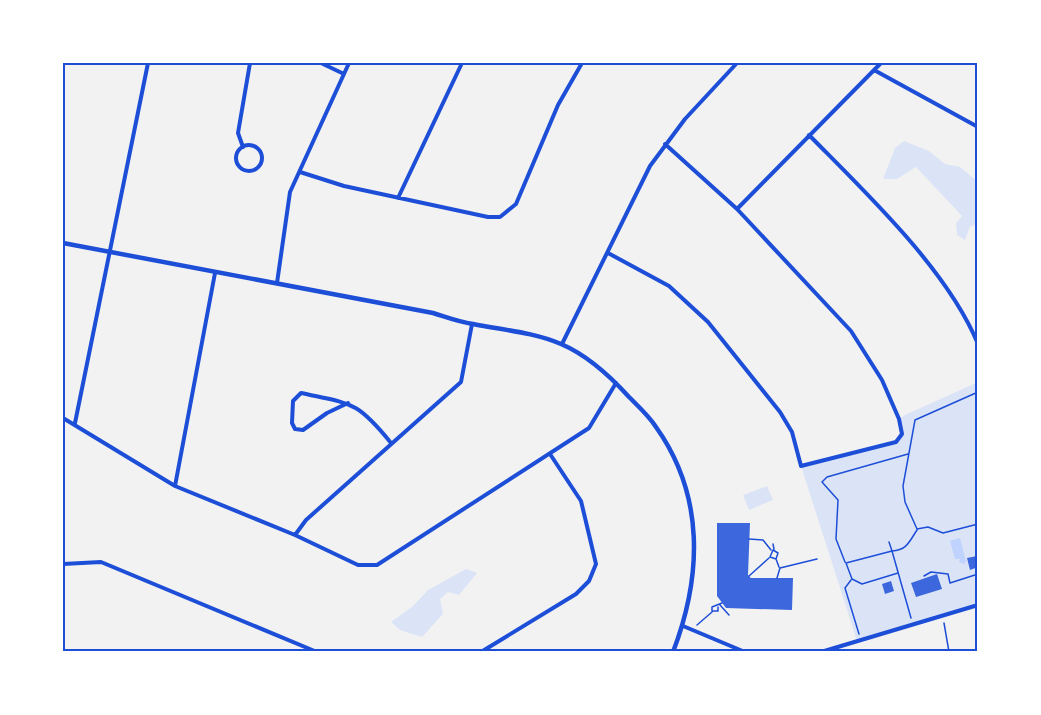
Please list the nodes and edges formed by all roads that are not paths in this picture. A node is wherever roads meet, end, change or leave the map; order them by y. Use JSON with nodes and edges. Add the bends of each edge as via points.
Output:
{"nodes":[{"id":1,"x":148,"y":63,"type":"edge"},
{"id":2,"x":250,"y":63,"type":"edge"},
{"id":3,"x":321,"y":63,"type":"edge"},
{"id":4,"x":349,"y":63,"type":"edge"},
{"id":5,"x":462,"y":63,"type":"edge"},
{"id":6,"x":582,"y":63,"type":"edge"},
{"id":7,"x":737,"y":63,"type":"edge"},
{"id":8,"x":881,"y":63,"type":"edge"},
{"id":9,"x":874,"y":70,"type":"junction"},
{"id":10,"x":344,"y":74,"type":"junction"},
{"id":11,"x":978,"y":127,"type":"edge"},
{"id":12,"x":809,"y":135,"type":"junction"},
{"id":13,"x":665,"y":144,"type":"junction"},
{"id":14,"x":243,"y":147,"type":"junction"},
{"id":15,"x":300,"y":172,"type":"junction"},
{"id":16,"x":398,"y":198,"type":"junction"},
{"id":17,"x":737,"y":209,"type":"junction"},
{"id":18,"x":63,"y":243,"type":"edge"},
{"id":19,"x":108,"y":251,"type":"junction"},
{"id":20,"x":608,"y":253,"type":"junction"},
{"id":21,"x":215,"y":273,"type":"junction"},
{"id":22,"x":277,"y":283,"type":"junction"},
{"id":23,"x":472,"y":324,"type":"junction"},
{"id":24,"x":562,"y":344,"type":"junction"},
{"id":25,"x":978,"y":344,"type":"edge"},
{"id":26,"x":616,"y":383,"type":"junction"},
{"id":27,"x":348,"y":404,"type":"junction"},
{"id":28,"x":63,"y":418,"type":"edge"},
{"id":29,"x":75,"y":423,"type":"junction"},
{"id":30,"x":391,"y":443,"type":"junction"},
{"id":31,"x":550,"y":454,"type":"junction"},
{"id":32,"x":175,"y":486,"type":"junction"},
{"id":33,"x":295,"y":535,"type":"junction"},
{"id":34,"x":63,"y":564,"type":"edge"},
{"id":35,"x":978,"y":605,"type":"edge"},
{"id":36,"x":683,"y":626,"type":"junction"},
{"id":37,"x":318,"y":652,"type":"edge"},
{"id":38,"x":480,"y":652,"type":"edge"},
{"id":39,"x":673,"y":652,"type":"edge"},
{"id":40,"x":745,"y":652,"type":"edge"},
{"id":41,"x":821,"y":652,"type":"edge"}],
"edges":[{"from":1,"to":19,"type":"street"},
{"from":2,"to":14,"type":"street","via":[[238,133]]},
{"from":3,"to":10,"type":"street"},
{"from":4,"to":10,"type":"street"},
{"from":5,"to":16,"type":"street"},
{"from":6,"to":16,"type":"street","via":[[558,105],[521,194],[509,213],[488,217]]},
{"from":7,"to":13,"type":"street"},
{"from":8,"to":9,"type":"street"},
{"from":9,"to":11,"type":"street"},
{"from":9,"to":12,"type":"street"},
{"from":10,"to":15,"type":"street"},
{"from":12,"to":17,"type":"street"},
{"from":12,"to":25,"type":"street","via":[[921,256],[968,319]]},
{"from":13,"to":17,"type":"street"},
{"from":13,"to":20,"type":"street","via":[[650,166]]},
{"from":14,"to":14,"type":"street","via":[[251,145],[261,151],[262,163],[256,170],[246,171],[238,165],[237,155]]},
{"from":15,"to":16,"type":"street"},
{"from":15,"to":22,"type":"street","via":[[290,192]]},
{"from":17,"to":20,"type":"street","via":[[851,332],[882,380],[902,428],[896,442],[801,466],[792,432],[780,412],[708,322],[669,286]]},
{"from":18,"to":19,"type":"street"},
{"from":19,"to":21,"type":"street"},
{"from":19,"to":29,"type":"street"},
{"from":20,"to":24,"type":"street"},
{"from":21,"to":22,"type":"street"},
{"from":21,"to":32,"type":"street"},
{"from":22,"to":23,"type":"street"},
{"from":23,"to":24,"type":"street"},
{"from":23,"to":30,"type":"street","via":[[461,382]]},
{"from":24,"to":26,"type":"street"},
{"from":26,"to":31,"type":"street","via":[[589,428]]},
{"from":26,"to":36,"type":"street","via":[[656,427],[676,463],[688,500],[696,540],[695,572]]},
{"from":27,"to":27,"type":"street","via":[[301,393],[293,401],[292,423],[295,429],[303,430]]},
{"from":27,"to":30,"type":"street","via":[[369,415]]},
{"from":28,"to":29,"type":"street"},
{"from":29,"to":32,"type":"street"},
{"from":30,"to":33,"type":"street","via":[[306,519]]},
{"from":31,"to":33,"type":"street","via":[[377,565],[358,565]]},
{"from":31,"to":38,"type":"street","via":[[581,501],[596,564],[589,581],[576,594]]},
{"from":32,"to":33,"type":"street"},
{"from":34,"to":37,"type":"street","via":[[102,562]]},
{"from":35,"to":41,"type":"street"},
{"from":36,"to":39,"type":"street"},
{"from":36,"to":40,"type":"street"}]}
